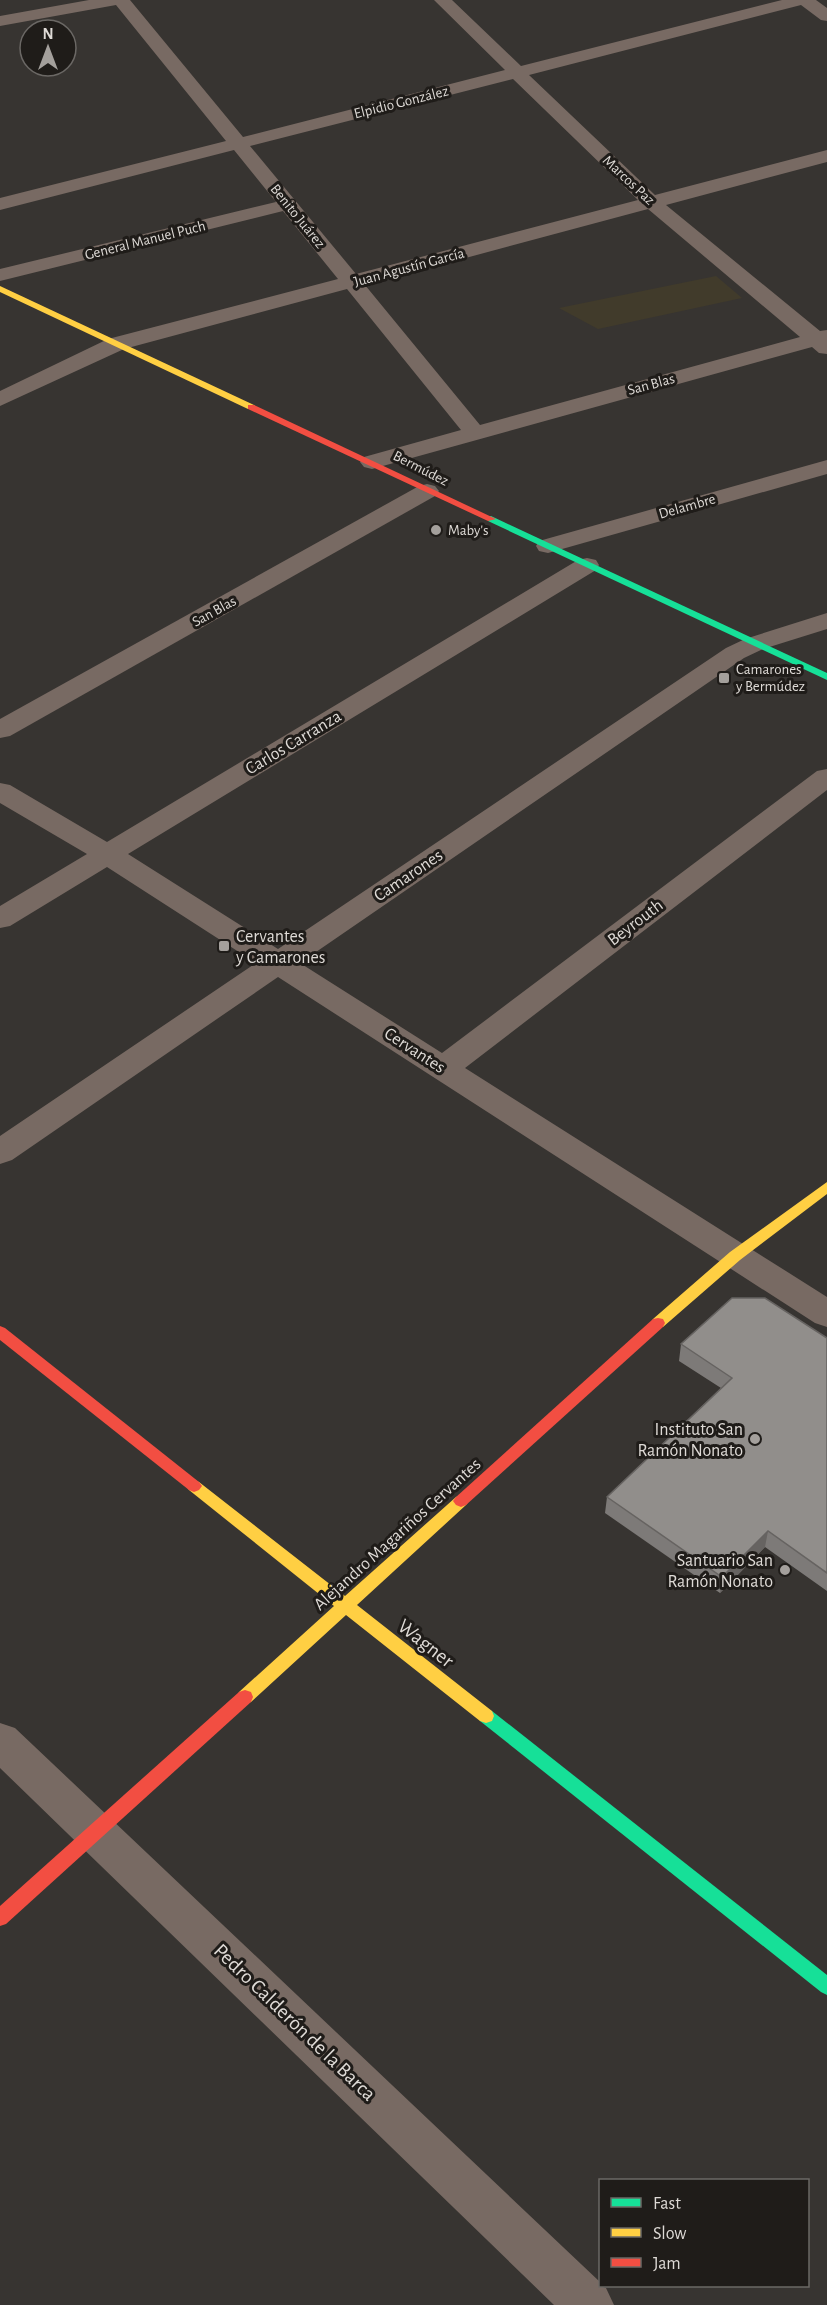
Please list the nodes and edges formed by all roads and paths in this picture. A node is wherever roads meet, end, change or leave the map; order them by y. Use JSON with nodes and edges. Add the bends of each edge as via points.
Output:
{"nodes":[{"id":1,"x":119,"y":0,"type":"edge"},
{"id":2,"x":442,"y":0,"type":"edge"},
{"id":3,"x":803,"y":0,"type":"edge"},
{"id":4,"x":827,"y":16,"type":"edge"},
{"id":5,"x":0,"y":21,"type":"edge"},
{"id":6,"x":516,"y":72,"type":"junction"},
{"id":7,"x":237,"y":143,"type":"junction"},
{"id":8,"x":827,"y":156,"type":"edge"},
{"id":9,"x":651,"y":202,"type":"junction"},
{"id":10,"x":0,"y":204,"type":"edge"},
{"id":11,"x":290,"y":204,"type":"junction"},
{"id":12,"x":0,"y":275,"type":"edge"},
{"id":13,"x":352,"y":282,"type":"junction"},
{"id":14,"x":0,"y":289,"type":"edge"},
{"id":15,"x":824,"y":341,"type":"edge"},
{"id":16,"x":116,"y":344,"type":"junction"},
{"id":17,"x":0,"y":399,"type":"edge"},
{"id":18,"x":474,"y":432,"type":"junction"},
{"id":19,"x":372,"y":462,"type":"junction"},
{"id":20,"x":827,"y":467,"type":"edge"},
{"id":21,"x":427,"y":491,"type":"junction"},
{"id":22,"x":548,"y":546,"type":"junction"},
{"id":23,"x":586,"y":565,"type":"junction"},
{"id":24,"x":827,"y":621,"type":"edge"},
{"id":25,"x":754,"y":644,"type":"junction"},
{"id":26,"x":827,"y":677,"type":"edge"},
{"id":27,"x":0,"y":730,"type":"edge"},
{"id":28,"x":827,"y":777,"type":"edge"},
{"id":29,"x":0,"y":790,"type":"edge"},
{"id":30,"x":107,"y":854,"type":"junction"},
{"id":31,"x":0,"y":919,"type":"edge"},
{"id":32,"x":278,"y":964,"type":"junction"},
{"id":33,"x":442,"y":1068,"type":"junction"},
{"id":34,"x":0,"y":1152,"type":"edge"},
{"id":35,"x":827,"y":1187,"type":"edge"},
{"id":36,"x":735,"y":1256,"type":"junction"},
{"id":37,"x":827,"y":1314,"type":"edge"},
{"id":38,"x":0,"y":1332,"type":"edge"},
{"id":39,"x":344,"y":1606,"type":"junction"},
{"id":40,"x":0,"y":1741,"type":"edge"},
{"id":41,"x":96,"y":1831,"type":"junction"},
{"id":42,"x":0,"y":1918,"type":"edge"},
{"id":43,"x":827,"y":1986,"type":"edge"},
{"id":44,"x":589,"y":2305,"type":"edge"}],
"edges":[{"from":1,"to":5,"type":"street"},
{"from":1,"to":7,"type":"street","name":"Benito Juárez"},
{"from":2,"to":6,"type":"street","name":"Marcos Paz"},
{"from":3,"to":4,"type":"street"},
{"from":3,"to":6,"type":"street","name":"Elpidio González"},
{"from":6,"to":7,"type":"street","name":"Elpidio González"},
{"from":6,"to":9,"type":"street","name":"Marcos Paz"},
{"from":7,"to":10,"type":"street","name":"Elpidio González"},
{"from":7,"to":11,"type":"street","name":"Benito Juárez"},
{"from":8,"to":9,"type":"street","name":"Juan Agustín García"},
{"from":9,"to":13,"type":"street","name":"Juan Agustín García"},
{"from":9,"to":15,"type":"street","name":"Marcos Paz"},
{"from":11,"to":12,"type":"street","name":"General Manuel Puch"},
{"from":11,"to":13,"type":"street","name":"Benito Juárez"},
{"from":13,"to":16,"type":"street","name":"Juan Agustín García"},
{"from":13,"to":18,"type":"street","name":"Benito Juárez"},
{"from":14,"to":16,"type":"street","name":"Bermúdez"},
{"from":15,"to":18,"type":"street","name":"San Blas"},
{"from":16,"to":17,"type":"street","name":"Juan Agustín García"},
{"from":16,"to":19,"type":"street","name":"Bermúdez"},
{"from":18,"to":19,"type":"street","name":"San Blas"},
{"from":19,"to":21,"type":"street","name":"Bermúdez"},
{"from":20,"to":22,"type":"street","name":"Delambre"},
{"from":21,"to":22,"type":"street","name":"Bermúdez"},
{"from":21,"to":27,"type":"street","name":"San Blas"},
{"from":22,"to":23,"type":"street","name":"Bermúdez"},
{"from":23,"to":25,"type":"street","name":"Bermúdez"},
{"from":23,"to":30,"type":"street","name":"Carlos Carranza"},
{"from":24,"to":25,"type":"street","name":"Camarones"},
{"from":25,"to":26,"type":"street","name":"Bermúdez"},
{"from":25,"to":32,"type":"street","name":"Camarones","via":[[726,659]]},
{"from":28,"to":33,"type":"street","name":"Beyrouth"},
{"from":29,"to":30,"type":"street","name":"Cervantes"},
{"from":30,"to":31,"type":"street","name":"Carlos Carranza"},
{"from":30,"to":32,"type":"street","name":"Cervantes"},
{"from":32,"to":33,"type":"street","name":"Cervantes"},
{"from":32,"to":34,"type":"street","name":"Camarones"},
{"from":33,"to":36,"type":"street","name":"Cervantes"},
{"from":35,"to":36,"type":"street","name":"Alejandro Magariños Cervantes"},
{"from":36,"to":37,"type":"street","name":"Cervantes"},
{"from":36,"to":39,"type":"street","name":"Alejandro Magariños Cervantes"},
{"from":38,"to":39,"type":"street","name":"Wagner"},
{"from":39,"to":41,"type":"street","name":"Alejandro Magariños Cervantes"},
{"from":39,"to":43,"type":"street","name":"Wagner"},
{"from":40,"to":41,"type":"street","name":"Pedro Calderón de la Barca"},
{"from":41,"to":42,"type":"street","name":"Alejandro Magariños Cervantes"},
{"from":41,"to":44,"type":"street","name":"Pedro Calderón de la Barca"}]}
